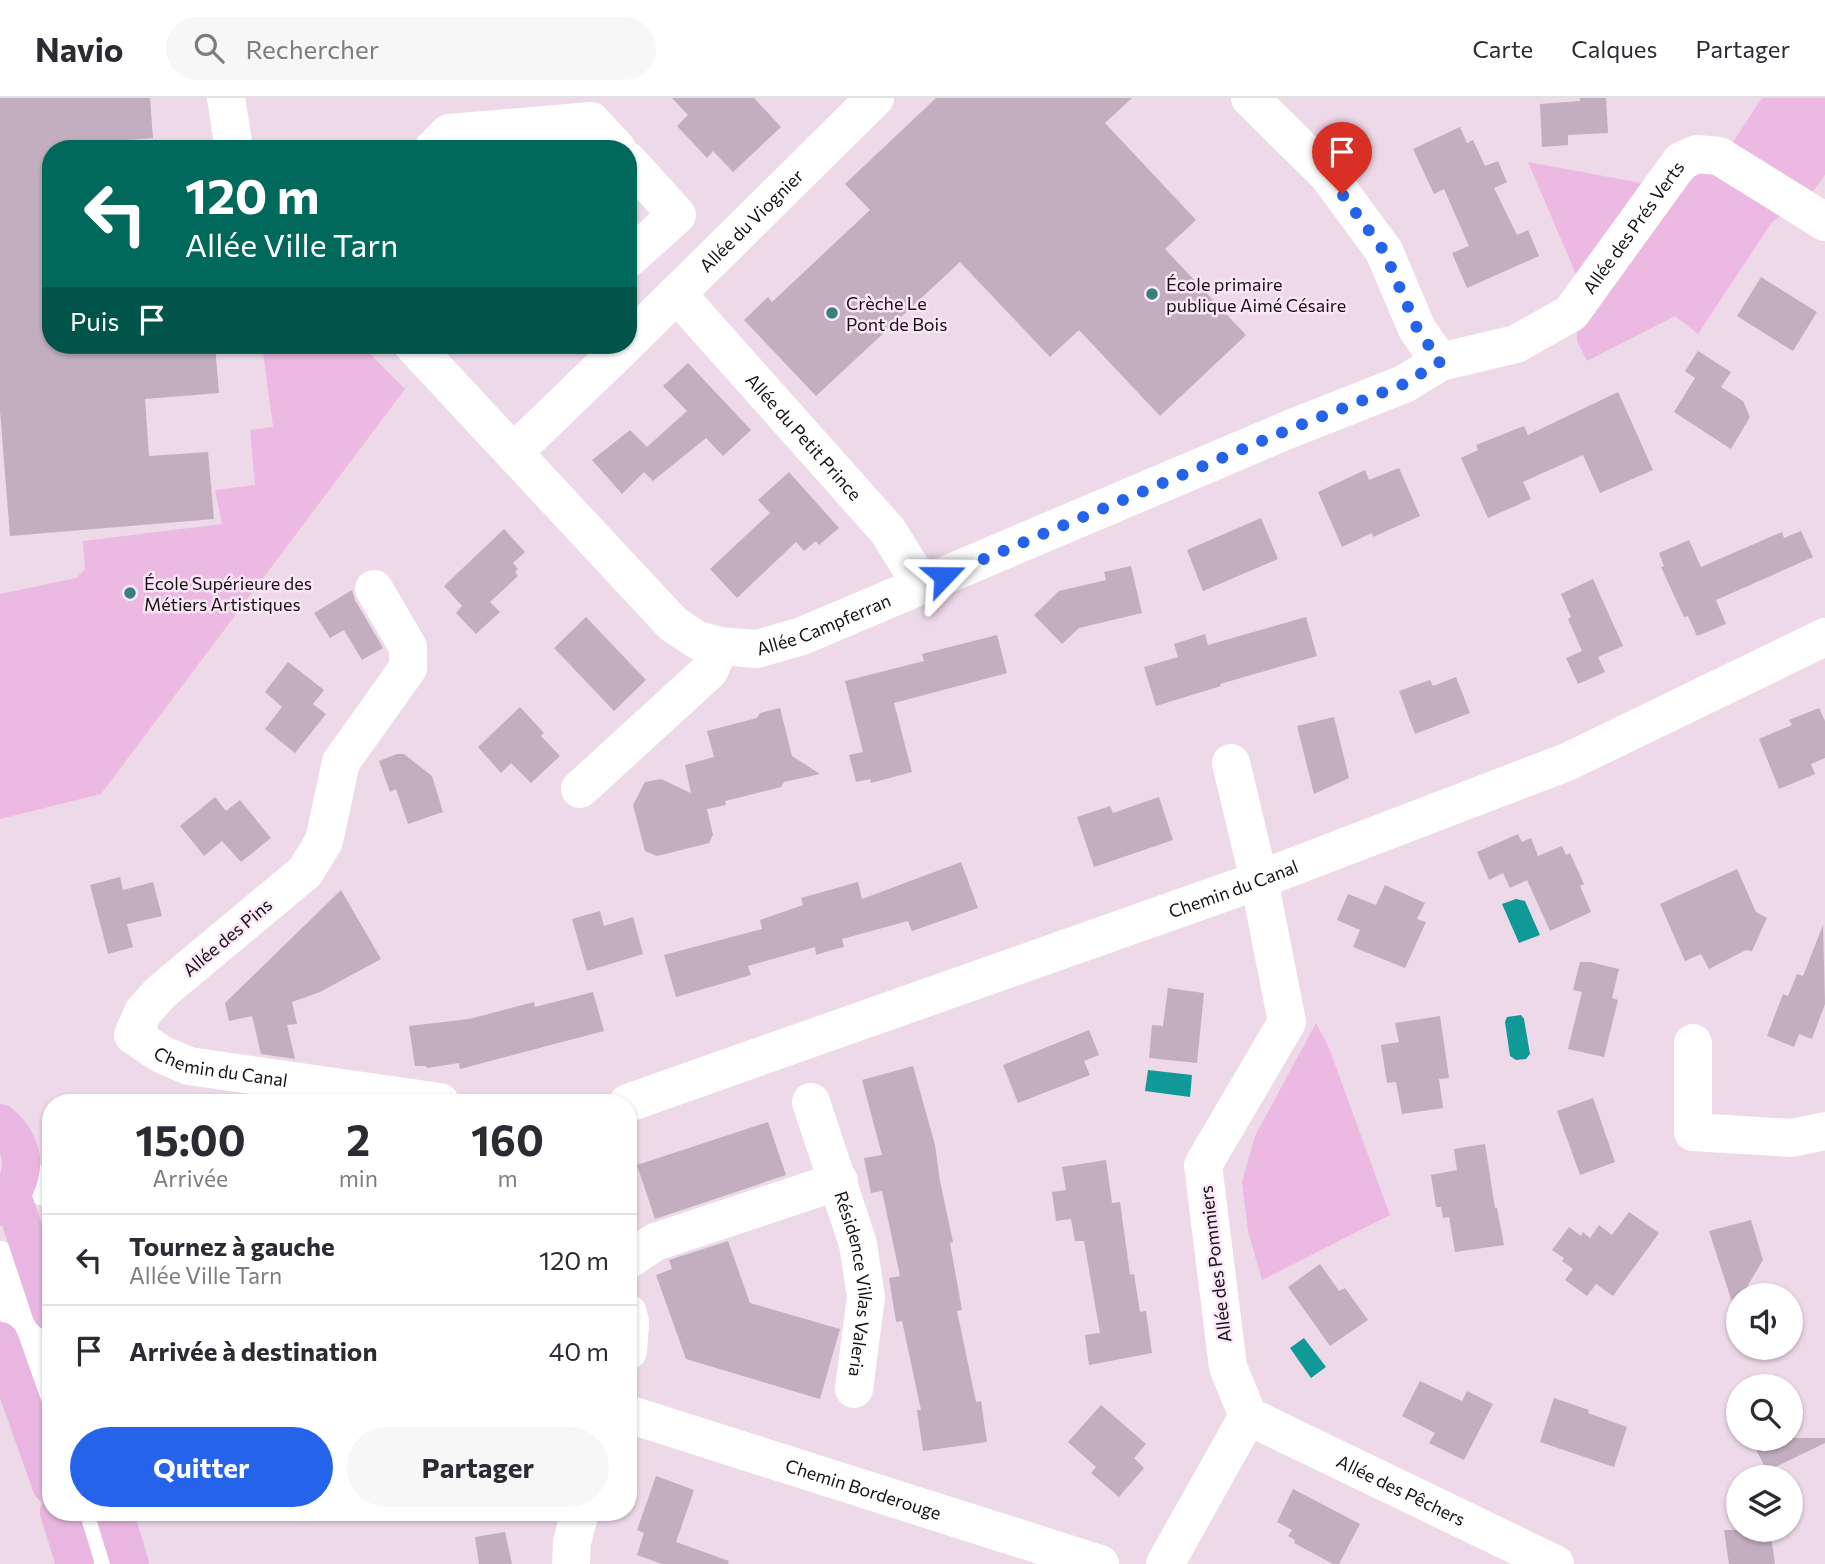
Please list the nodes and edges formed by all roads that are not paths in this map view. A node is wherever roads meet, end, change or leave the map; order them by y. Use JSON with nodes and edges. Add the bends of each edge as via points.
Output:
{"nodes":[{"id":1,"x":226,"y":98,"type":"edge"},
{"id":2,"x":876,"y":98,"type":"edge"},
{"id":3,"x":1250,"y":98,"type":"edge"},
{"id":4,"x":501,"y":139,"type":"edge"},
{"id":5,"x":233,"y":140,"type":"edge"},
{"id":6,"x":442,"y":140,"type":"edge"},
{"id":7,"x":609,"y":140,"type":"edge"},
{"id":8,"x":637,"y":171,"type":"edge"},
{"id":9,"x":1825,"y":222,"type":"edge"},
{"id":10,"x":637,"y":251,"type":"edge"},
{"id":11,"x":677,"y":294,"type":"junction"},
{"id":12,"x":637,"y":333,"type":"edge"},
{"id":13,"x":421,"y":354,"type":"edge"},
{"id":14,"x":616,"y":354,"type":"edge"},
{"id":15,"x":1440,"y":362,"type":"junction"},
{"id":16,"x":514,"y":452,"type":"junction"},
{"id":17,"x":922,"y":586,"type":"junction"},
{"id":18,"x":374,"y":589,"type":"dead end"},
{"id":19,"x":1825,"y":637,"type":"edge"},
{"id":20,"x":720,"y":646,"type":"junction"},
{"id":21,"x":1231,"y":763,"type":"dead end"},
{"id":22,"x":580,"y":789,"type":"dead end"},
{"id":23,"x":1259,"y":880,"type":"junction"},
{"id":24,"x":133,"y":1035,"type":"joint"},
{"id":25,"x":1693,"y":1043,"type":"dead end"},
{"id":26,"x":384,"y":1094,"type":"edge"},
{"id":27,"x":637,"y":1100,"type":"edge"},
{"id":28,"x":811,"y":1102,"type":"dead end"},
{"id":29,"x":0,"y":1123,"type":"edge"},
{"id":30,"x":1825,"y":1131,"type":"edge"},
{"id":31,"x":839,"y":1181,"type":"junction"},
{"id":32,"x":21,"y":1192,"type":"edge"},
{"id":33,"x":637,"y":1254,"type":"edge"},
{"id":34,"x":0,"y":1260,"type":"edge"},
{"id":35,"x":42,"y":1270,"type":"edge"},
{"id":36,"x":0,"y":1341,"type":"edge"},
{"id":37,"x":42,"y":1381,"type":"edge"},
{"id":38,"x":854,"y":1389,"type":"dead end"},
{"id":39,"x":1248,"y":1416,"type":"junction"},
{"id":40,"x":637,"y":1417,"type":"edge"},
{"id":41,"x":42,"y":1460,"type":"edge"},
{"id":42,"x":62,"y":1521,"type":"edge"},
{"id":43,"x":90,"y":1521,"type":"edge"},
{"id":44,"x":117,"y":1521,"type":"edge"},
{"id":45,"x":578,"y":1521,"type":"edge"},
{"id":46,"x":75,"y":1564,"type":"edge"},
{"id":47,"x":105,"y":1564,"type":"edge"},
{"id":48,"x":130,"y":1564,"type":"edge"},
{"id":49,"x":571,"y":1564,"type":"edge"},
{"id":50,"x":1100,"y":1564,"type":"edge"},
{"id":51,"x":1165,"y":1564,"type":"edge"},
{"id":52,"x":1555,"y":1564,"type":"edge"}],
"edges":[{"from":1,"to":5,"type":"street"},
{"from":2,"to":11,"type":"street","name":"Allée du Viognier"},
{"from":3,"to":15,"type":"street","via":[[1328,176],[1384,251],[1417,328]]},
{"from":4,"to":6,"type":"street","via":[[449,133]]},
{"from":4,"to":7,"type":"street","via":[[591,121]]},
{"from":8,"to":10,"type":"street","via":[[677,215]]},
{"from":9,"to":15,"type":"street","name":"Allée des Prés Verts","via":[[1719,156],[1697,154],[1681,161],[1570,313],[1516,344]]},
{"from":11,"to":12,"type":"street","name":"Allée du Viognier"},
{"from":11,"to":17,"type":"street","name":"Allée du Petit Prince","via":[[888,531]]},
{"from":13,"to":16,"type":"street","name":"Allée Campferran"},
{"from":14,"to":16,"type":"street","name":"Allée du Viognier"},
{"from":15,"to":17,"type":"street","name":"Allée Campferran","via":[[1404,384]]},
{"from":16,"to":20,"type":"street","name":"Allée Campferran","via":[[673,624],[697,640]]},
{"from":17,"to":20,"type":"street","name":"Allée Campferran","via":[[802,636],[757,649]]},
{"from":18,"to":24,"type":"street","name":"Allée des Pins","via":[[408,647],[408,668],[341,762],[324,841],[305,872],[161,992],[143,1012]]},
{"from":19,"to":23,"type":"street","name":"Chemin du Canal","via":[[1567,762]]},
{"from":20,"to":22,"type":"street","via":[[709,671]]},
{"from":21,"to":23,"type":"street","name":"Allée des Pommiers"},
{"from":23,"to":27,"type":"street","name":"Chemin du Canal"},
{"from":23,"to":39,"type":"street","name":"Allée des Pommiers","via":[[1287,1022],[1203,1165],[1228,1367]]},
{"from":24,"to":26,"type":"street","name":"Chemin du Canal","via":[[189,1066]]},
{"from":25,"to":30,"type":"street","via":[[1693,1132],[1792,1138]]},
{"from":28,"to":31,"type":"street","name":"Résidence Villas Valeria"},
{"from":29,"to":32,"type":"main road","via":[[9,1130],[22,1161]]},
{"from":31,"to":33,"type":"street","name":"Résidence Villas Valeria","via":[[656,1242]]},
{"from":31,"to":38,"type":"street","name":"Résidence Villas Valeria","via":[[859,1244],[866,1297]]},
{"from":32,"to":35,"type":"main road"},
{"from":34,"to":37,"type":"street"},
{"from":36,"to":41,"type":"main road"},
{"from":39,"to":51,"type":"street"},
{"from":39,"to":52,"type":"street","name":"Allée des Pêchers"},
{"from":40,"to":50,"type":"street","name":"Chemin Borderouge"},
{"from":42,"to":46,"type":"main road"},
{"from":43,"to":47,"type":"street"},
{"from":44,"to":48,"type":"main road"},
{"from":45,"to":49,"type":"street"}]}
